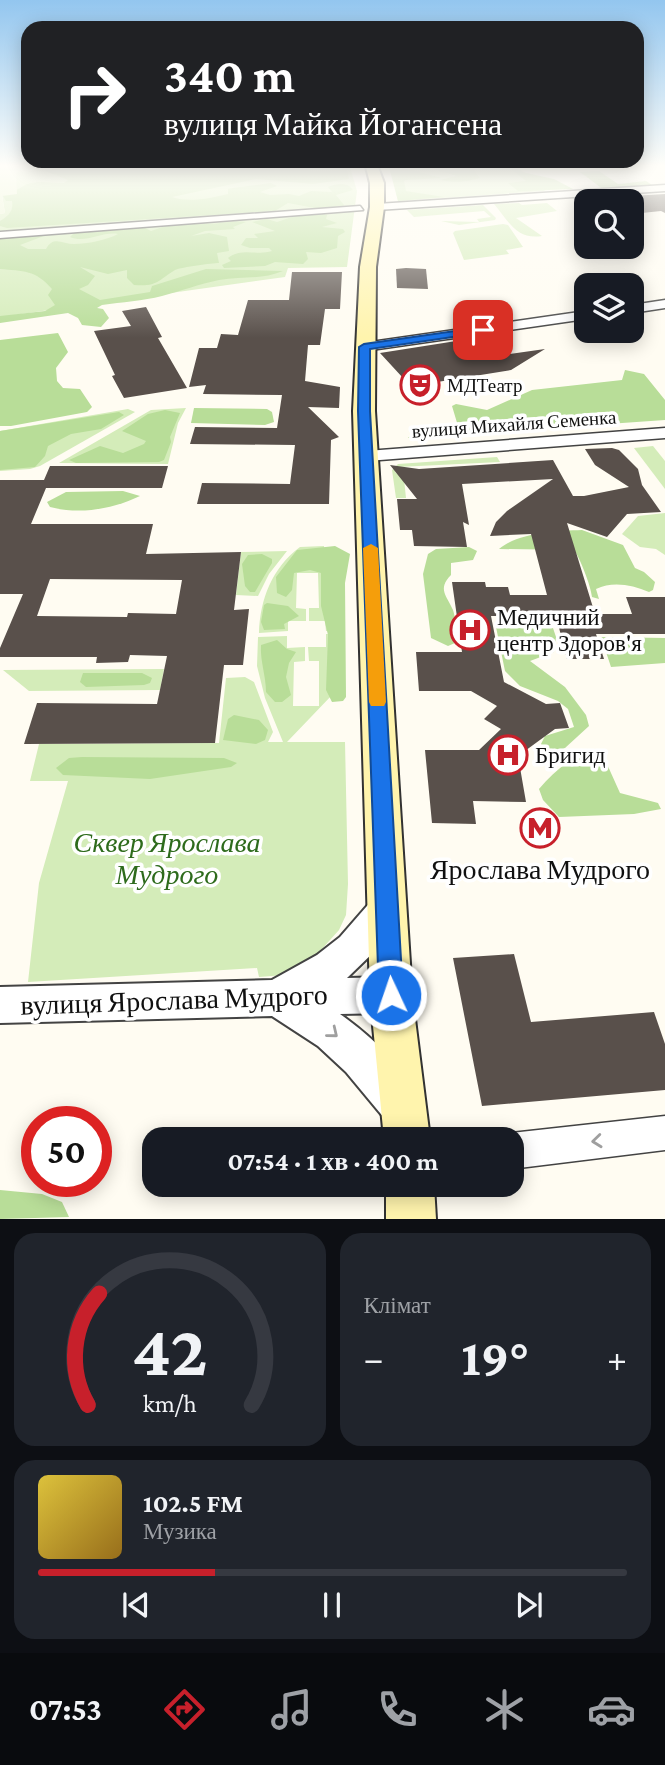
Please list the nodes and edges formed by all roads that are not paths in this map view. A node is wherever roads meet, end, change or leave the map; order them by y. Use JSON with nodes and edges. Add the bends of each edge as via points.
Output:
{"nodes":[{"id":1,"x":151,"y":224,"type":"edge"},
{"id":2,"x":368,"y":224,"type":"edge"},
{"id":3,"x":0,"y":235,"type":"edge"},
{"id":4,"x":665,"y":304,"type":"edge"},
{"id":5,"x":644,"y":307,"type":"edge"},
{"id":6,"x":574,"y":317,"type":"edge"},
{"id":7,"x":364,"y":347,"type":"junction"},
{"id":8,"x":665,"y":433,"type":"edge"},
{"id":9,"x":367,"y":456,"type":"junction"},
{"id":10,"x":386,"y":909,"type":"junction"},
{"id":11,"x":391,"y":995,"type":"junction"},
{"id":12,"x":275,"y":997,"type":"junction"},
{"id":13,"x":0,"y":1005,"type":"edge"},
{"id":14,"x":405,"y":1124,"type":"edge"},
{"id":15,"x":665,"y":1133,"type":"edge"},
{"id":16,"x":524,"y":1149,"type":"edge"},
{"id":17,"x":410,"y":1197,"type":"edge"},
{"id":18,"x":411,"y":1219,"type":"edge"}],
"edges":[{"from":1,"to":3,"type":"street"},
{"from":2,"to":7,"type":"main road"},
{"from":4,"to":5,"type":"street"},
{"from":6,"to":7,"type":"street"},
{"from":7,"to":9,"type":"main road"},
{"from":8,"to":9,"type":"street","name":"вулиця Михайля Семенка"},
{"from":9,"to":10,"type":"main road"},
{"from":10,"to":11,"type":"main road"},
{"from":10,"to":12,"type":"street","via":[[345,958],[317,979]]},
{"from":11,"to":12,"type":"street","name":"вулиця Ярослава Мудрого"},
{"from":11,"to":14,"type":"main road"},
{"from":12,"to":13,"type":"street","name":"вулиця Ярослава Мудрого"},
{"from":12,"to":14,"type":"street","one_way":true,"via":[[313,1017],[349,1046]]},
{"from":15,"to":16,"type":"street","one_way":true},
{"from":17,"to":18,"type":"main road"}]}
